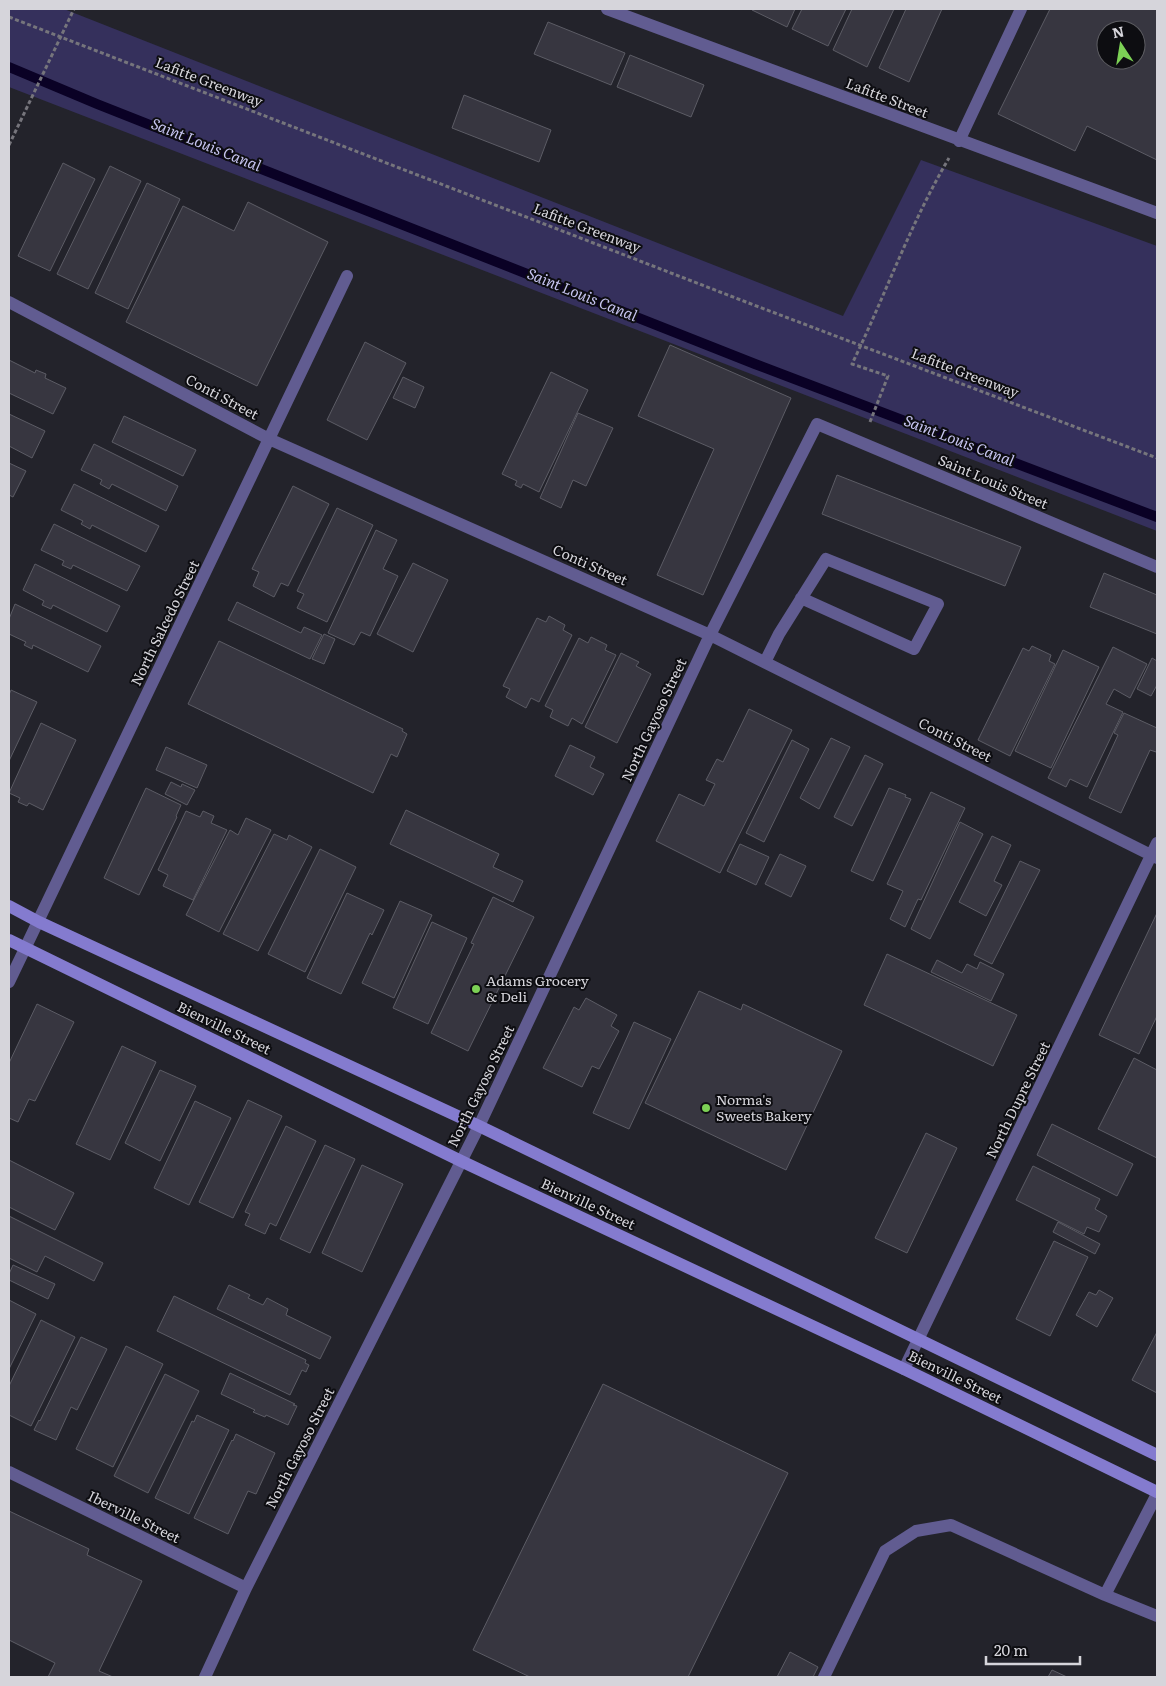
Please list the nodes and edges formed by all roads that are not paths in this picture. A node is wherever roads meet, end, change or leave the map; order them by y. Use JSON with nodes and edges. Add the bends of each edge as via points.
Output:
{"nodes":[{"id":1,"x":607,"y":9,"type":"edge"},
{"id":2,"x":1021,"y":9,"type":"edge"},
{"id":3,"x":959,"y":140,"type":"junction"},
{"id":4,"x":1157,"y":213,"type":"edge"},
{"id":5,"x":348,"y":276,"type":"dead end"},
{"id":6,"x":9,"y":302,"type":"edge"},
{"id":7,"x":817,"y":424,"type":"joint"},
{"id":8,"x":269,"y":439,"type":"junction"},
{"id":9,"x":1157,"y":567,"type":"edge"},
{"id":10,"x":802,"y":598,"type":"junction"},
{"id":11,"x":710,"y":635,"type":"junction"},
{"id":12,"x":765,"y":662,"type":"junction"},
{"id":13,"x":1157,"y":843,"type":"edge"},
{"id":14,"x":1154,"y":857,"type":"edge"},
{"id":15,"x":9,"y":906,"type":"edge"},
{"id":16,"x":39,"y":922,"type":"junction"},
{"id":17,"x":9,"y":940,"type":"edge"},
{"id":18,"x":26,"y":948,"type":"junction"},
{"id":19,"x":9,"y":982,"type":"edge"},
{"id":20,"x":479,"y":1126,"type":"junction"},
{"id":21,"x":462,"y":1161,"type":"junction"},
{"id":22,"x":919,"y":1339,"type":"junction"},
{"id":23,"x":904,"y":1369,"type":"junction"},
{"id":24,"x":1157,"y":1455,"type":"edge"},
{"id":25,"x":9,"y":1472,"type":"edge"},
{"id":26,"x":1157,"y":1493,"type":"edge"},
{"id":27,"x":246,"y":1588,"type":"junction"},
{"id":28,"x":1105,"y":1596,"type":"junction"},
{"id":29,"x":1157,"y":1616,"type":"edge"},
{"id":30,"x":205,"y":1677,"type":"edge"},
{"id":31,"x":824,"y":1677,"type":"edge"}],
"edges":[{"from":1,"to":3,"type":"street","name":"Lafitte Street"},
{"from":2,"to":3,"type":"street"},
{"from":3,"to":4,"type":"street","name":"Lafitte Street"},
{"from":5,"to":8,"type":"street","name":"North Salcedo Street"},
{"from":6,"to":8,"type":"street","name":"Conti Street"},
{"from":7,"to":9,"type":"street","name":"Saint Louis Street"},
{"from":7,"to":11,"type":"street","name":"North Gayoso Street"},
{"from":8,"to":11,"type":"street","name":"Conti Street"},
{"from":8,"to":16,"type":"street","name":"North Salcedo Street"},
{"from":10,"to":10,"type":"street","via":[[826,559],[938,604],[914,649]]},
{"from":10,"to":12,"type":"street"},
{"from":11,"to":12,"type":"street","name":"Conti Street"},
{"from":11,"to":20,"type":"street","name":"North Gayoso Street"},
{"from":12,"to":14,"type":"street","name":"Conti Street"},
{"from":13,"to":14,"type":"street","name":"North Dupre Street"},
{"from":14,"to":22,"type":"street","name":"North Dupre Street"},
{"from":15,"to":16,"type":"street","name":"Bienville Street"},
{"from":16,"to":18,"type":"street","name":"North Salcedo Street"},
{"from":16,"to":20,"type":"street","name":"Bienville Street"},
{"from":17,"to":18,"type":"street","name":"Bienville Street"},
{"from":18,"to":19,"type":"street","name":"North Salcedo Street"},
{"from":18,"to":21,"type":"street","name":"Bienville Street"},
{"from":20,"to":21,"type":"street","name":"North Gayoso Street"},
{"from":20,"to":22,"type":"street","name":"Bienville Street"},
{"from":21,"to":23,"type":"street","name":"Bienville Street"},
{"from":21,"to":27,"type":"street","name":"North Gayoso Street"},
{"from":22,"to":23,"type":"street","name":"North Dupre Street"},
{"from":22,"to":24,"type":"street","name":"Bienville Street"},
{"from":23,"to":26,"type":"street","name":"Bienville Street"},
{"from":25,"to":27,"type":"street","name":"Iberville Street"},
{"from":26,"to":28,"type":"street"},
{"from":27,"to":30,"type":"street","name":"North Gayoso Street"},
{"from":28,"to":29,"type":"street"},
{"from":28,"to":31,"type":"street","via":[[951,1525],[916,1530],[885,1551]]}]}
